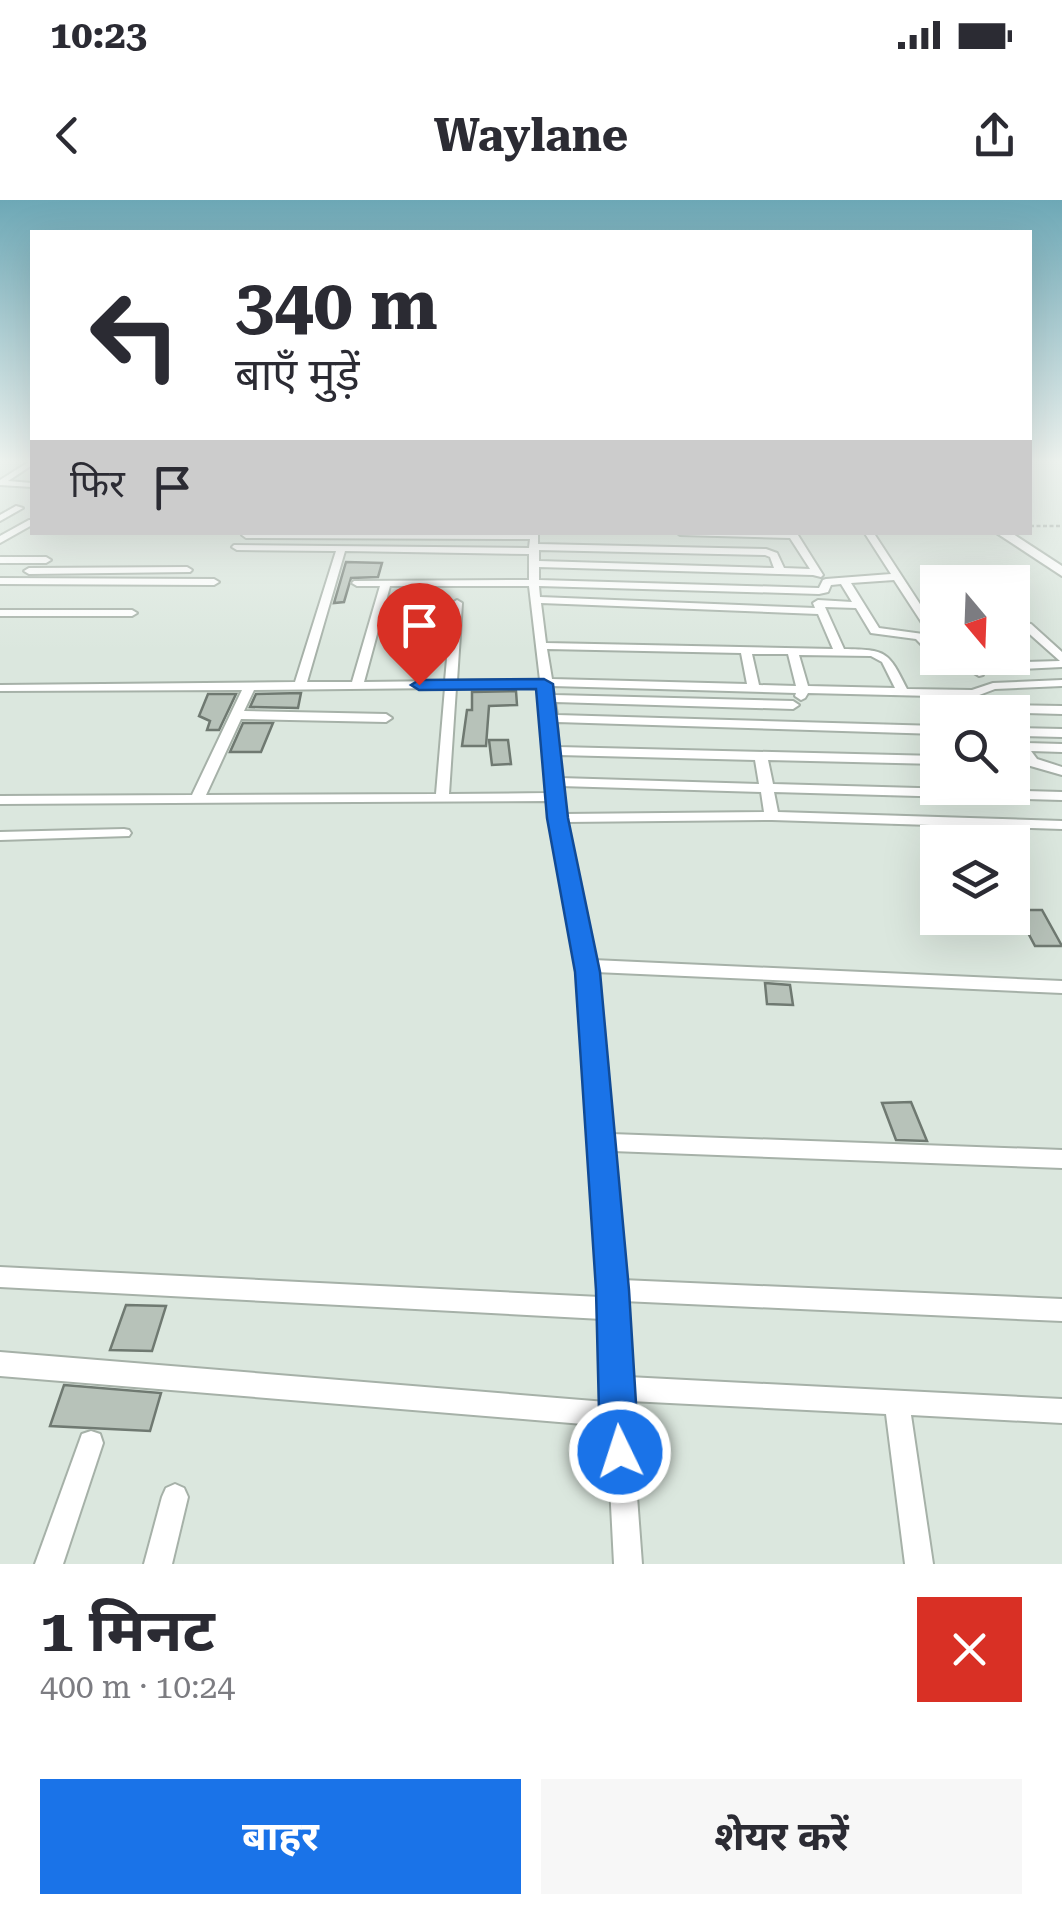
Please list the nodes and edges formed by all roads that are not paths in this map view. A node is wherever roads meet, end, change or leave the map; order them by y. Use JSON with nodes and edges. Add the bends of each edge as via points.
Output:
{"nodes":[{"id":1,"x":30,"y":523,"type":"edge"},
{"id":2,"x":246,"y":535,"type":"edge"},
{"id":3,"x":793,"y":535,"type":"edge"},
{"id":4,"x":870,"y":535,"type":"edge"},
{"id":5,"x":1006,"y":535,"type":"edge"},
{"id":6,"x":0,"y":540,"type":"edge"},
{"id":7,"x":534,"y":546,"type":"edge"},
{"id":8,"x":238,"y":547,"type":"dead end"},
{"id":9,"x":341,"y":549,"type":"junction"},
{"id":10,"x":0,"y":560,"type":"edge"},
{"id":11,"x":134,"y":560,"type":"dead end"},
{"id":12,"x":187,"y":570,"type":"dead end"},
{"id":13,"x":0,"y":571,"type":"edge"},
{"id":14,"x":780,"y":571,"type":"junction"},
{"id":15,"x":815,"y":572,"type":"junction"},
{"id":16,"x":1062,"y":572,"type":"edge"},
{"id":17,"x":896,"y":577,"type":"junction"},
{"id":18,"x":844,"y":580,"type":"junction"},
{"id":19,"x":0,"y":581,"type":"edge"},
{"id":20,"x":214,"y":582,"type":"dead end"},
{"id":21,"x":826,"y":582,"type":"junction"},
{"id":22,"x":357,"y":583,"type":"dead end"},
{"id":23,"x":386,"y":583,"type":"junction"},
{"id":24,"x":535,"y":591,"type":"junction"},
{"id":25,"x":813,"y":591,"type":"junction"},
{"id":26,"x":0,"y":603,"type":"edge"},
{"id":27,"x":458,"y":604,"type":"dead end"},
{"id":28,"x":859,"y":605,"type":"junction"},
{"id":29,"x":820,"y":607,"type":"junction"},
{"id":30,"x":920,"y":612,"type":"edge"},
{"id":31,"x":0,"y":613,"type":"edge"},
{"id":32,"x":1030,"y":629,"type":"edge"},
{"id":33,"x":920,"y":638,"type":"edge"},
{"id":34,"x":540,"y":646,"type":"junction"},
{"id":35,"x":746,"y":650,"type":"junction"},
{"id":36,"x":793,"y":651,"type":"junction"},
{"id":37,"x":840,"y":652,"type":"junction"},
{"id":38,"x":1062,"y":661,"type":"edge"},
{"id":39,"x":1030,"y":664,"type":"edge"},
{"id":40,"x":981,"y":675,"type":"edge"},
{"id":41,"x":450,"y":684,"type":"junction"},
{"id":42,"x":1062,"y":684,"type":"edge"},
{"id":43,"x":300,"y":685,"type":"junction"},
{"id":44,"x":357,"y":685,"type":"junction"},
{"id":45,"x":250,"y":686,"type":"junction"},
{"id":46,"x":993,"y":686,"type":"junction"},
{"id":47,"x":0,"y":688,"type":"edge"},
{"id":48,"x":545,"y":688,"type":"junction"},
{"id":49,"x":754,"y":688,"type":"junction"},
{"id":50,"x":804,"y":690,"type":"junction"},
{"id":51,"x":903,"y":692,"type":"junction"},
{"id":52,"x":793,"y":705,"type":"junction"},
{"id":53,"x":1030,"y":709,"type":"edge"},
{"id":54,"x":1062,"y":710,"type":"edge"},
{"id":55,"x":238,"y":715,"type":"junction"},
{"id":56,"x":386,"y":718,"type":"dead end"},
{"id":57,"x":550,"y":718,"type":"junction"},
{"id":58,"x":796,"y":726,"type":"junction"},
{"id":59,"x":920,"y":729,"type":"edge"},
{"id":60,"x":1030,"y":732,"type":"edge"},
{"id":61,"x":1062,"y":733,"type":"edge"},
{"id":62,"x":1030,"y":747,"type":"edge"},
{"id":63,"x":1062,"y":748,"type":"edge"},
{"id":64,"x":552,"y":752,"type":"junction"},
{"id":65,"x":761,"y":756,"type":"junction"},
{"id":66,"x":1030,"y":759,"type":"edge"},
{"id":67,"x":920,"y":760,"type":"edge"},
{"id":68,"x":1032,"y":762,"type":"joint"},
{"id":69,"x":1062,"y":771,"type":"edge"},
{"id":70,"x":768,"y":788,"type":"junction"},
{"id":71,"x":554,"y":789,"type":"junction"},
{"id":72,"x":1062,"y":796,"type":"edge"},
{"id":73,"x":198,"y":797,"type":"junction"},
{"id":74,"x":442,"y":797,"type":"junction"},
{"id":75,"x":0,"y":800,"type":"edge"},
{"id":76,"x":772,"y":816,"type":"junction"},
{"id":77,"x":557,"y":818,"type":"junction"},
{"id":78,"x":1062,"y":825,"type":"edge"},
{"id":79,"x":124,"y":833,"type":"dead end"},
{"id":80,"x":0,"y":836,"type":"edge"},
{"id":81,"x":586,"y":966,"type":"junction"},
{"id":82,"x":1062,"y":987,"type":"edge"},
{"id":83,"x":602,"y":1142,"type":"junction"},
{"id":84,"x":1062,"y":1159,"type":"edge"},
{"id":85,"x":0,"y":1277,"type":"edge"},
{"id":86,"x":612,"y":1300,"type":"junction"},
{"id":87,"x":1062,"y":1310,"type":"edge"},
{"id":88,"x":0,"y":1364,"type":"edge"},
{"id":89,"x":616,"y":1388,"type":"junction"},
{"id":90,"x":897,"y":1403,"type":"junction"},
{"id":91,"x":1062,"y":1411,"type":"edge"},
{"id":92,"x":616,"y":1415,"type":"junction"},
{"id":93,"x":90,"y":1443,"type":"dead end"},
{"id":94,"x":175,"y":1497,"type":"dead end"},
{"id":95,"x":49,"y":1564,"type":"edge"},
{"id":96,"x":158,"y":1564,"type":"edge"},
{"id":97,"x":628,"y":1564,"type":"edge"},
{"id":98,"x":919,"y":1564,"type":"edge"}],
"edges":[{"from":1,"to":6,"type":"street"},
{"from":2,"to":7,"type":"street"},
{"from":3,"to":15,"type":"street"},
{"from":4,"to":17,"type":"street"},
{"from":5,"to":16,"type":"street"},
{"from":7,"to":9,"type":"street"},
{"from":7,"to":14,"type":"street"},
{"from":7,"to":14,"type":"street","via":[[766,552]]},
{"from":7,"to":24,"type":"street"},
{"from":8,"to":9,"type":"street"},
{"from":9,"to":43,"type":"street"},
{"from":10,"to":11,"type":"street"},
{"from":12,"to":13,"type":"street"},
{"from":14,"to":15,"type":"street"},
{"from":15,"to":21,"type":"street"},
{"from":17,"to":18,"type":"street"},
{"from":17,"to":30,"type":"street"},
{"from":18,"to":21,"type":"street"},
{"from":18,"to":28,"type":"street"},
{"from":19,"to":20,"type":"street"},
{"from":21,"to":25,"type":"street","via":[[825,590]]},
{"from":22,"to":23,"type":"street"},
{"from":23,"to":24,"type":"street"},
{"from":23,"to":44,"type":"street"},
{"from":24,"to":25,"type":"street"},
{"from":24,"to":29,"type":"street"},
{"from":24,"to":34,"type":"street"},
{"from":25,"to":29,"type":"street"},
{"from":26,"to":31,"type":"street","via":[[131,608]]},
{"from":27,"to":41,"type":"street"},
{"from":28,"to":29,"type":"street"},
{"from":28,"to":33,"type":"street","via":[[874,631]]},
{"from":29,"to":37,"type":"street"},
{"from":32,"to":38,"type":"street"},
{"from":34,"to":35,"type":"street"},
{"from":34,"to":48,"type":"street"},
{"from":35,"to":36,"type":"street"},
{"from":35,"to":49,"type":"street"},
{"from":36,"to":37,"type":"street"},
{"from":36,"to":50,"type":"street"},
{"from":37,"to":51,"type":"street","via":[[884,656]]},
{"from":38,"to":39,"type":"street"},
{"from":40,"to":46,"type":"street"},
{"from":41,"to":44,"type":"street"},
{"from":41,"to":48,"type":"street"},
{"from":41,"to":74,"type":"street"},
{"from":42,"to":46,"type":"street"},
{"from":43,"to":44,"type":"street"},
{"from":43,"to":45,"type":"street"},
{"from":45,"to":47,"type":"street"},
{"from":45,"to":55,"type":"street"},
{"from":46,"to":51,"type":"street","via":[[974,694]]},
{"from":48,"to":49,"type":"street"},
{"from":48,"to":52,"type":"street"},
{"from":48,"to":57,"type":"street"},
{"from":49,"to":50,"type":"street"},
{"from":50,"to":51,"type":"street"},
{"from":50,"to":52,"type":"street"},
{"from":52,"to":58,"type":"street"},
{"from":53,"to":54,"type":"street"},
{"from":55,"to":56,"type":"street"},
{"from":55,"to":73,"type":"street"},
{"from":57,"to":58,"type":"street"},
{"from":57,"to":64,"type":"street"},
{"from":58,"to":59,"type":"street"},
{"from":60,"to":61,"type":"street"},
{"from":62,"to":63,"type":"street"},
{"from":64,"to":65,"type":"street"},
{"from":64,"to":71,"type":"street"},
{"from":65,"to":67,"type":"street"},
{"from":65,"to":70,"type":"street"},
{"from":66,"to":68,"type":"street"},
{"from":68,"to":69,"type":"street"},
{"from":70,"to":71,"type":"street"},
{"from":70,"to":72,"type":"street"},
{"from":70,"to":76,"type":"street"},
{"from":71,"to":74,"type":"street"},
{"from":71,"to":77,"type":"street"},
{"from":73,"to":74,"type":"street"},
{"from":73,"to":75,"type":"street"},
{"from":76,"to":77,"type":"street"},
{"from":76,"to":78,"type":"street"},
{"from":77,"to":81,"type":"street"},
{"from":79,"to":80,"type":"street"},
{"from":81,"to":82,"type":"street"},
{"from":81,"to":83,"type":"street"},
{"from":83,"to":84,"type":"street"},
{"from":83,"to":86,"type":"street"},
{"from":85,"to":86,"type":"street"},
{"from":86,"to":87,"type":"street"},
{"from":86,"to":89,"type":"street"},
{"from":88,"to":92,"type":"street"},
{"from":89,"to":90,"type":"street"},
{"from":89,"to":92,"type":"street"},
{"from":90,"to":91,"type":"street"},
{"from":90,"to":98,"type":"street"},
{"from":92,"to":97,"type":"street"},
{"from":93,"to":95,"type":"street"},
{"from":94,"to":96,"type":"street"}]}
